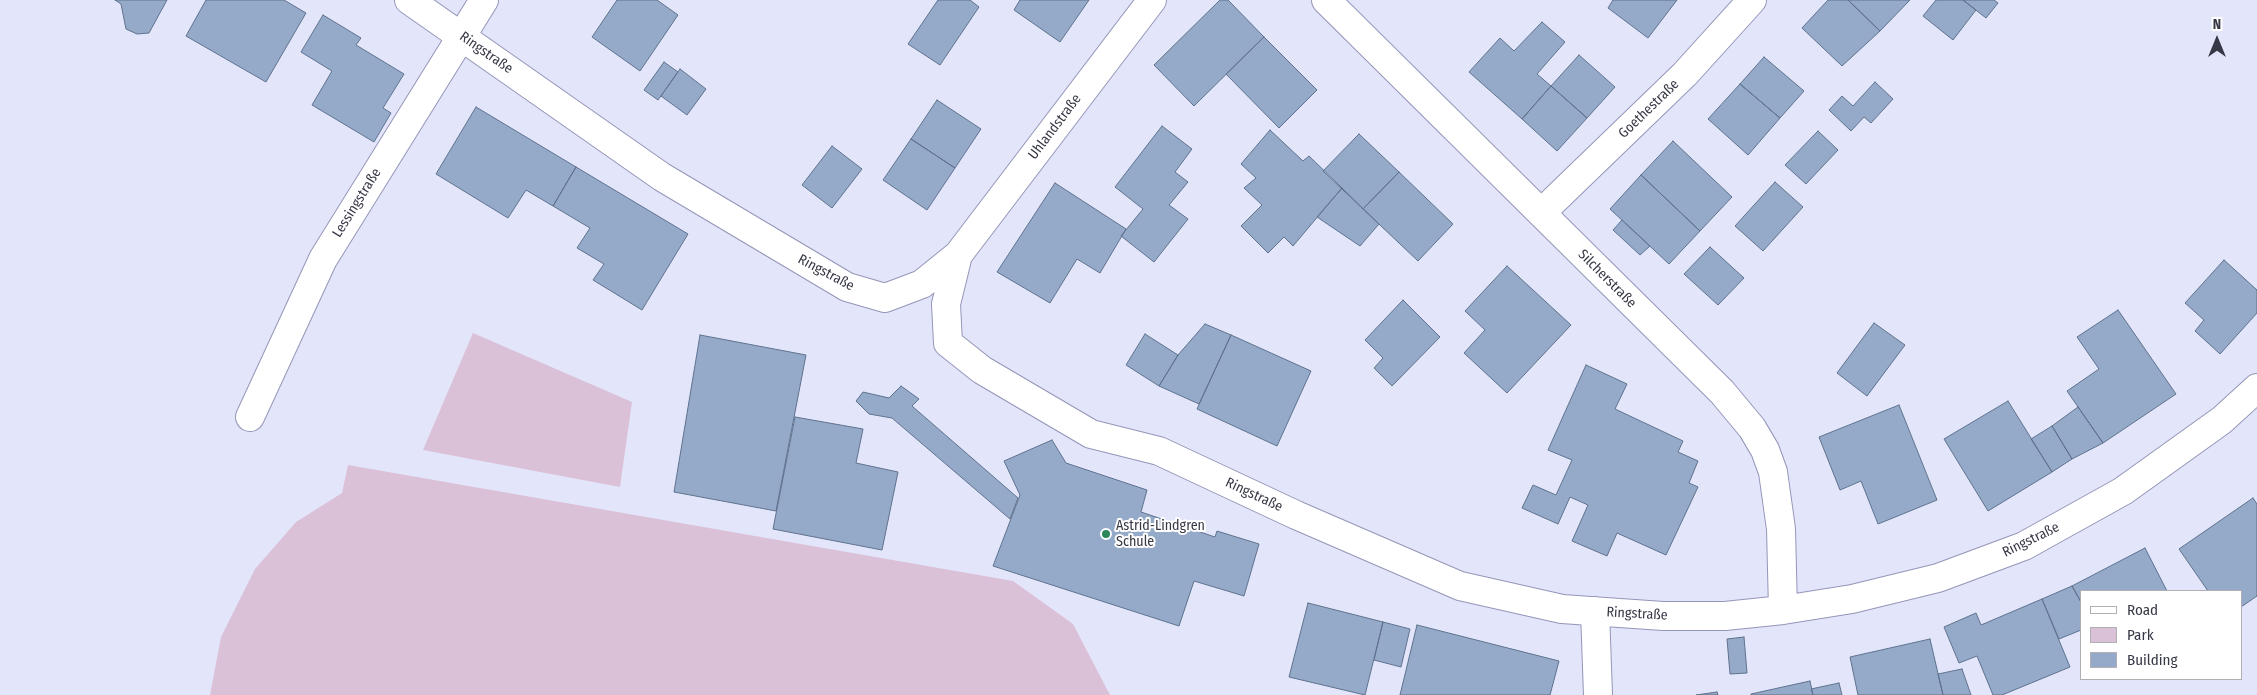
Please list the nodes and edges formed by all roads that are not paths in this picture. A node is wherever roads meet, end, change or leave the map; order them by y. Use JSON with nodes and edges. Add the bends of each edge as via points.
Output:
{"nodes":[{"id":1,"x":409,"y":0,"type":"edge"},
{"id":2,"x":484,"y":0,"type":"edge"},
{"id":3,"x":1152,"y":0,"type":"edge"},
{"id":4,"x":1326,"y":0,"type":"edge"},
{"id":5,"x":1752,"y":0,"type":"edge"},
{"id":6,"x":462,"y":36,"type":"junction"},
{"id":7,"x":1541,"y":213,"type":"junction"},
{"id":8,"x":958,"y":255,"type":"junction"},
{"id":9,"x":2257,"y":388,"type":"edge"},
{"id":10,"x":250,"y":417,"type":"dead end"},
{"id":11,"x":1782,"y":610,"type":"junction"},
{"id":12,"x":1595,"y":612,"type":"junction"},
{"id":13,"x":1598,"y":695,"type":"edge"}],
"edges":[{"from":1,"to":6,"type":"street","name":"Ringstraße"},
{"from":2,"to":6,"type":"street","name":"Lessingstraße"},
{"from":3,"to":8,"type":"street","name":"Uhlandstraße"},
{"from":4,"to":7,"type":"street","name":"Silcherstraße"},
{"from":5,"to":7,"type":"street","name":"Goethestraße","via":[[1685,74]]},
{"from":6,"to":8,"type":"street","name":"Ringstraße","via":[[662,177],[847,287],[885,298],[922,284]]},
{"from":6,"to":10,"type":"street","name":"Lessingstraße","via":[[323,259]]},
{"from":7,"to":11,"type":"street","name":"Silcherstraße","via":[[1722,392],[1752,428],[1773,472],[1781,529]]},
{"from":8,"to":12,"type":"street","name":"Ringstraße","via":[[946,304],[948,343],[982,370],[1092,434],[1159,451],[1460,586],[1562,609]]},
{"from":9,"to":11,"type":"street","name":"Ringstraße","via":[[2222,420],[2123,491],[2024,546],[1938,578],[1852,599]]},
{"from":11,"to":12,"type":"street","name":"Ringstraße","via":[[1725,616]]},
{"from":12,"to":13,"type":"street"}]}
